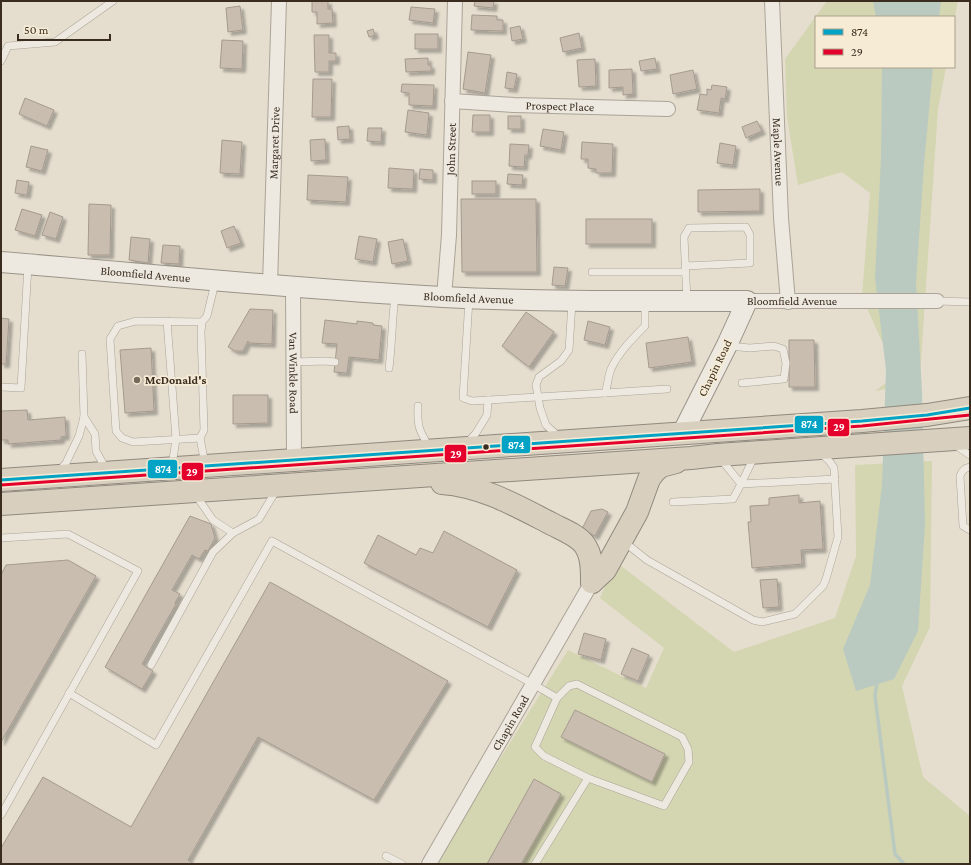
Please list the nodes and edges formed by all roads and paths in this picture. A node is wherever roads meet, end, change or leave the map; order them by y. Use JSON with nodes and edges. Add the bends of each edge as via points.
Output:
{"nodes":[{"id":1,"x":113,"y":1,"type":"edge"},
{"id":2,"x":279,"y":1,"type":"edge"},
{"id":3,"x":455,"y":1,"type":"edge"},
{"id":4,"x":772,"y":1,"type":"edge"},
{"id":5,"x":1,"y":61,"type":"edge"},
{"id":6,"x":452,"y":102,"type":"junction"},
{"id":7,"x":668,"y":110,"type":"dead end"},
{"id":8,"x":1,"y":262,"type":"edge"},
{"id":9,"x":28,"y":264,"type":"junction"},
{"id":10,"x":685,"y":269,"type":"junction"},
{"id":11,"x":592,"y":272,"type":"dead end"},
{"id":12,"x":215,"y":280,"type":"junction"},
{"id":13,"x":270,"y":284,"type":"junction"},
{"id":14,"x":293,"y":286,"type":"junction"},
{"id":15,"x":395,"y":294,"type":"junction"},
{"id":16,"x":444,"y":297,"type":"junction"},
{"id":17,"x":469,"y":298,"type":"junction"},
{"id":18,"x":572,"y":300,"type":"junction"},
{"id":19,"x":645,"y":300,"type":"junction"},
{"id":20,"x":687,"y":301,"type":"junction"},
{"id":21,"x":747,"y":301,"type":"junction"},
{"id":22,"x":937,"y":301,"type":"joint"},
{"id":23,"x":788,"y":302,"type":"junction"},
{"id":24,"x":970,"y":302,"type":"edge"},
{"id":25,"x":167,"y":321,"type":"junction"},
{"id":26,"x":202,"y":322,"type":"junction"},
{"id":27,"x":727,"y":346,"type":"junction"},
{"id":28,"x":82,"y":354,"type":"dead end"},
{"id":29,"x":294,"y":362,"type":"junction"},
{"id":30,"x":335,"y":362,"type":"dead end"},
{"id":31,"x":389,"y":368,"type":"dead end"},
{"id":32,"x":742,"y":383,"type":"dead end"},
{"id":33,"x":1,"y":388,"type":"edge"},
{"id":34,"x":666,"y":389,"type":"dead end"},
{"id":35,"x":605,"y":393,"type":"junction"},
{"id":36,"x":538,"y":397,"type":"junction"},
{"id":37,"x":488,"y":400,"type":"junction"},
{"id":38,"x":418,"y":406,"type":"dead end"},
{"id":39,"x":970,"y":408,"type":"edge"},
{"id":40,"x":84,"y":417,"type":"junction"},
{"id":41,"x":682,"y":434,"type":"junction"},
{"id":42,"x":200,"y":438,"type":"junction"},
{"id":43,"x":970,"y":438,"type":"edge"},
{"id":44,"x":176,"y":440,"type":"junction"},
{"id":45,"x":935,"y":440,"type":"junction"},
{"id":46,"x":564,"y":441,"type":"junction"},
{"id":47,"x":463,"y":448,"type":"junction"},
{"id":48,"x":816,"y":448,"type":"junction"},
{"id":49,"x":431,"y":450,"type":"junction"},
{"id":50,"x":756,"y":452,"type":"junction"},
{"id":51,"x":718,"y":455,"type":"junction"},
{"id":52,"x":970,"y":455,"type":"edge"},
{"id":53,"x":691,"y":458,"type":"junction"},
{"id":54,"x":294,"y":459,"type":"junction"},
{"id":55,"x":205,"y":466,"type":"junction"},
{"id":56,"x":970,"y":467,"type":"edge"},
{"id":57,"x":172,"y":468,"type":"junction"},
{"id":58,"x":108,"y":473,"type":"junction"},
{"id":59,"x":55,"y":476,"type":"junction"},
{"id":60,"x":379,"y":478,"type":"junction"},
{"id":61,"x":835,"y":479,"type":"junction"},
{"id":62,"x":1,"y":480,"type":"edge"},
{"id":63,"x":741,"y":484,"type":"junction"},
{"id":64,"x":279,"y":485,"type":"junction"},
{"id":65,"x":192,"y":491,"type":"junction"},
{"id":66,"x":673,"y":502,"type":"dead end"},
{"id":67,"x":1,"y":504,"type":"edge"},
{"id":68,"x":970,"y":530,"type":"edge"},
{"id":69,"x":233,"y":533,"type":"junction"},
{"id":70,"x":1,"y":538,"type":"edge"},
{"id":71,"x":621,"y":540,"type":"junction"},
{"id":72,"x":592,"y":582,"type":"junction"},
{"id":73,"x":151,"y":665,"type":"dead end"},
{"id":74,"x":533,"y":684,"type":"junction"},
{"id":75,"x":69,"y":693,"type":"junction"},
{"id":76,"x":557,"y":698,"type":"junction"},
{"id":77,"x":588,"y":778,"type":"junction"},
{"id":78,"x":1,"y":815,"type":"edge"},
{"id":79,"x":386,"y":856,"type":"dead end"},
{"id":80,"x":402,"y":864,"type":"edge"},
{"id":81,"x":429,"y":864,"type":"edge"},
{"id":82,"x":535,"y":864,"type":"edge"}],
"edges":[{"from":1,"to":5,"type":"lane","via":[[55,42],[8,46]]},
{"from":2,"to":13,"type":"street","name":"Margaret Drive"},
{"from":3,"to":6,"type":"street","name":"John Street"},
{"from":4,"to":23,"type":"street","name":"Maple Avenue","via":[[781,218]]},
{"from":6,"to":7,"type":"street","name":"Prospect Place"},
{"from":6,"to":16,"type":"street","name":"John Street","via":[[449,235]]},
{"from":8,"to":9,"type":"street","name":"Bloomfield Avenue"},
{"from":9,"to":12,"type":"street","name":"Bloomfield Avenue"},
{"from":9,"to":33,"type":"lane","via":[[20,388]]},
{"from":10,"to":10,"type":"lane","via":[[684,237],[689,228],[746,227],[750,235],[750,263]]},
{"from":10,"to":11,"type":"lane"},
{"from":10,"to":20,"type":"lane"},
{"from":12,"to":13,"type":"street","name":"Bloomfield Avenue"},
{"from":12,"to":26,"type":"lane","via":[[207,316]]},
{"from":13,"to":14,"type":"street","name":"Bloomfield Avenue"},
{"from":14,"to":15,"type":"street","name":"Bloomfield Avenue"},
{"from":14,"to":29,"type":"street","name":"Van Winkle Road"},
{"from":15,"to":16,"type":"street","name":"Bloomfield Avenue"},
{"from":15,"to":31,"type":"lane"},
{"from":16,"to":17,"type":"street","name":"Bloomfield Avenue"},
{"from":17,"to":18,"type":"street","name":"Bloomfield Avenue"},
{"from":17,"to":37,"type":"lane","via":[[462,398],[472,401]]},
{"from":18,"to":19,"type":"street","name":"Bloomfield Avenue"},
{"from":18,"to":36,"type":"lane","via":[[569,350],[561,361],[539,377],[536,384]]},
{"from":19,"to":20,"type":"street","name":"Bloomfield Avenue"},
{"from":19,"to":35,"type":"lane","via":[[645,326],[617,358],[610,371]]},
{"from":20,"to":21,"type":"street","name":"Bloomfield Avenue"},
{"from":21,"to":23,"type":"street","name":"Bloomfield Avenue"},
{"from":21,"to":27,"type":"street","name":"Chapin Road"},
{"from":22,"to":23,"type":"street","name":"Bloomfield Avenue"},
{"from":22,"to":24,"type":"lane"},
{"from":25,"to":26,"type":"lane"},
{"from":25,"to":44,"type":"lane"},
{"from":25,"to":44,"type":"lane","via":[[136,321],[118,326],[110,338],[116,431],[122,438],[133,442]]},
{"from":26,"to":42,"type":"lane","via":[[204,430]]},
{"from":27,"to":32,"type":"lane","via":[[774,346],[783,349],[786,363],[784,379]]},
{"from":27,"to":41,"type":"street","name":"Chapin Road"},
{"from":28,"to":40,"type":"lane"},
{"from":29,"to":30,"type":"lane"},
{"from":29,"to":54,"type":"street","name":"Van Winkle Road"},
{"from":34,"to":35,"type":"lane"},
{"from":35,"to":36,"type":"lane"},
{"from":36,"to":37,"type":"lane"},
{"from":36,"to":46,"type":"lane","via":[[546,425]]},
{"from":37,"to":47,"type":"lane","via":[[487,415]]},
{"from":38,"to":49,"type":"lane","via":[[417,422]]},
{"from":39,"to":41,"type":"highway","via":[[862,421]]},
{"from":40,"to":58,"type":"lane","via":[[95,434],[96,451]]},
{"from":40,"to":59,"type":"lane","via":[[79,436],[66,463]]},
{"from":41,"to":46,"type":"highway"},
{"from":42,"to":44,"type":"lane"},
{"from":42,"to":55,"type":"lane"},
{"from":43,"to":45,"type":"highway"},
{"from":44,"to":57,"type":"lane"},
{"from":45,"to":48,"type":"highway"},
{"from":45,"to":52,"type":"lane","via":[[958,446]]},
{"from":46,"to":47,"type":"highway"},
{"from":47,"to":49,"type":"highway"},
{"from":48,"to":50,"type":"highway"},
{"from":48,"to":61,"type":"lane","via":[[834,468]]},
{"from":49,"to":54,"type":"highway"},
{"from":50,"to":51,"type":"highway"},
{"from":50,"to":63,"type":"lane"},
{"from":51,"to":53,"type":"highway"},
{"from":51,"to":63,"type":"lane"},
{"from":53,"to":60,"type":"highway"},
{"from":53,"to":71,"type":"highway","via":[[661,466],[654,472],[644,490],[637,512]]},
{"from":54,"to":55,"type":"highway"},
{"from":55,"to":57,"type":"highway"},
{"from":56,"to":68,"type":"lane","via":[[962,471],[960,476],[962,526]]},
{"from":57,"to":58,"type":"highway"},
{"from":58,"to":59,"type":"highway"},
{"from":59,"to":62,"type":"highway"},
{"from":60,"to":64,"type":"highway"},
{"from":60,"to":72,"type":"highway","via":[[458,484],[505,499],[572,534],[583,543],[592,563]]},
{"from":61,"to":63,"type":"lane"},
{"from":61,"to":71,"type":"lane","via":[[838,537],[826,579],[823,586],[795,614],[762,622],[753,620],[647,560]]},
{"from":63,"to":66,"type":"lane","via":[[733,499]]},
{"from":64,"to":65,"type":"highway"},
{"from":64,"to":69,"type":"lane","via":[[258,519]]},
{"from":65,"to":67,"type":"highway"},
{"from":65,"to":69,"type":"lane","via":[[213,520]]},
{"from":69,"to":73,"type":"lane","via":[[213,552]]},
{"from":70,"to":75,"type":"lane","via":[[68,534],[138,571]]},
{"from":71,"to":72,"type":"highway","via":[[605,570]]},
{"from":72,"to":74,"type":"street","name":"Chapin Road"},
{"from":74,"to":75,"type":"lane","via":[[272,541],[156,745]]},
{"from":74,"to":76,"type":"lane"},
{"from":74,"to":81,"type":"street","name":"Chapin Road"},
{"from":75,"to":78,"type":"lane"},
{"from":76,"to":77,"type":"lane","via":[[535,747],[544,756]]},
{"from":76,"to":77,"type":"lane","via":[[569,686],[577,684],[682,737],[688,749],[689,762],[664,806]]},
{"from":77,"to":82,"type":"lane"},
{"from":79,"to":80,"type":"lane"}]}
